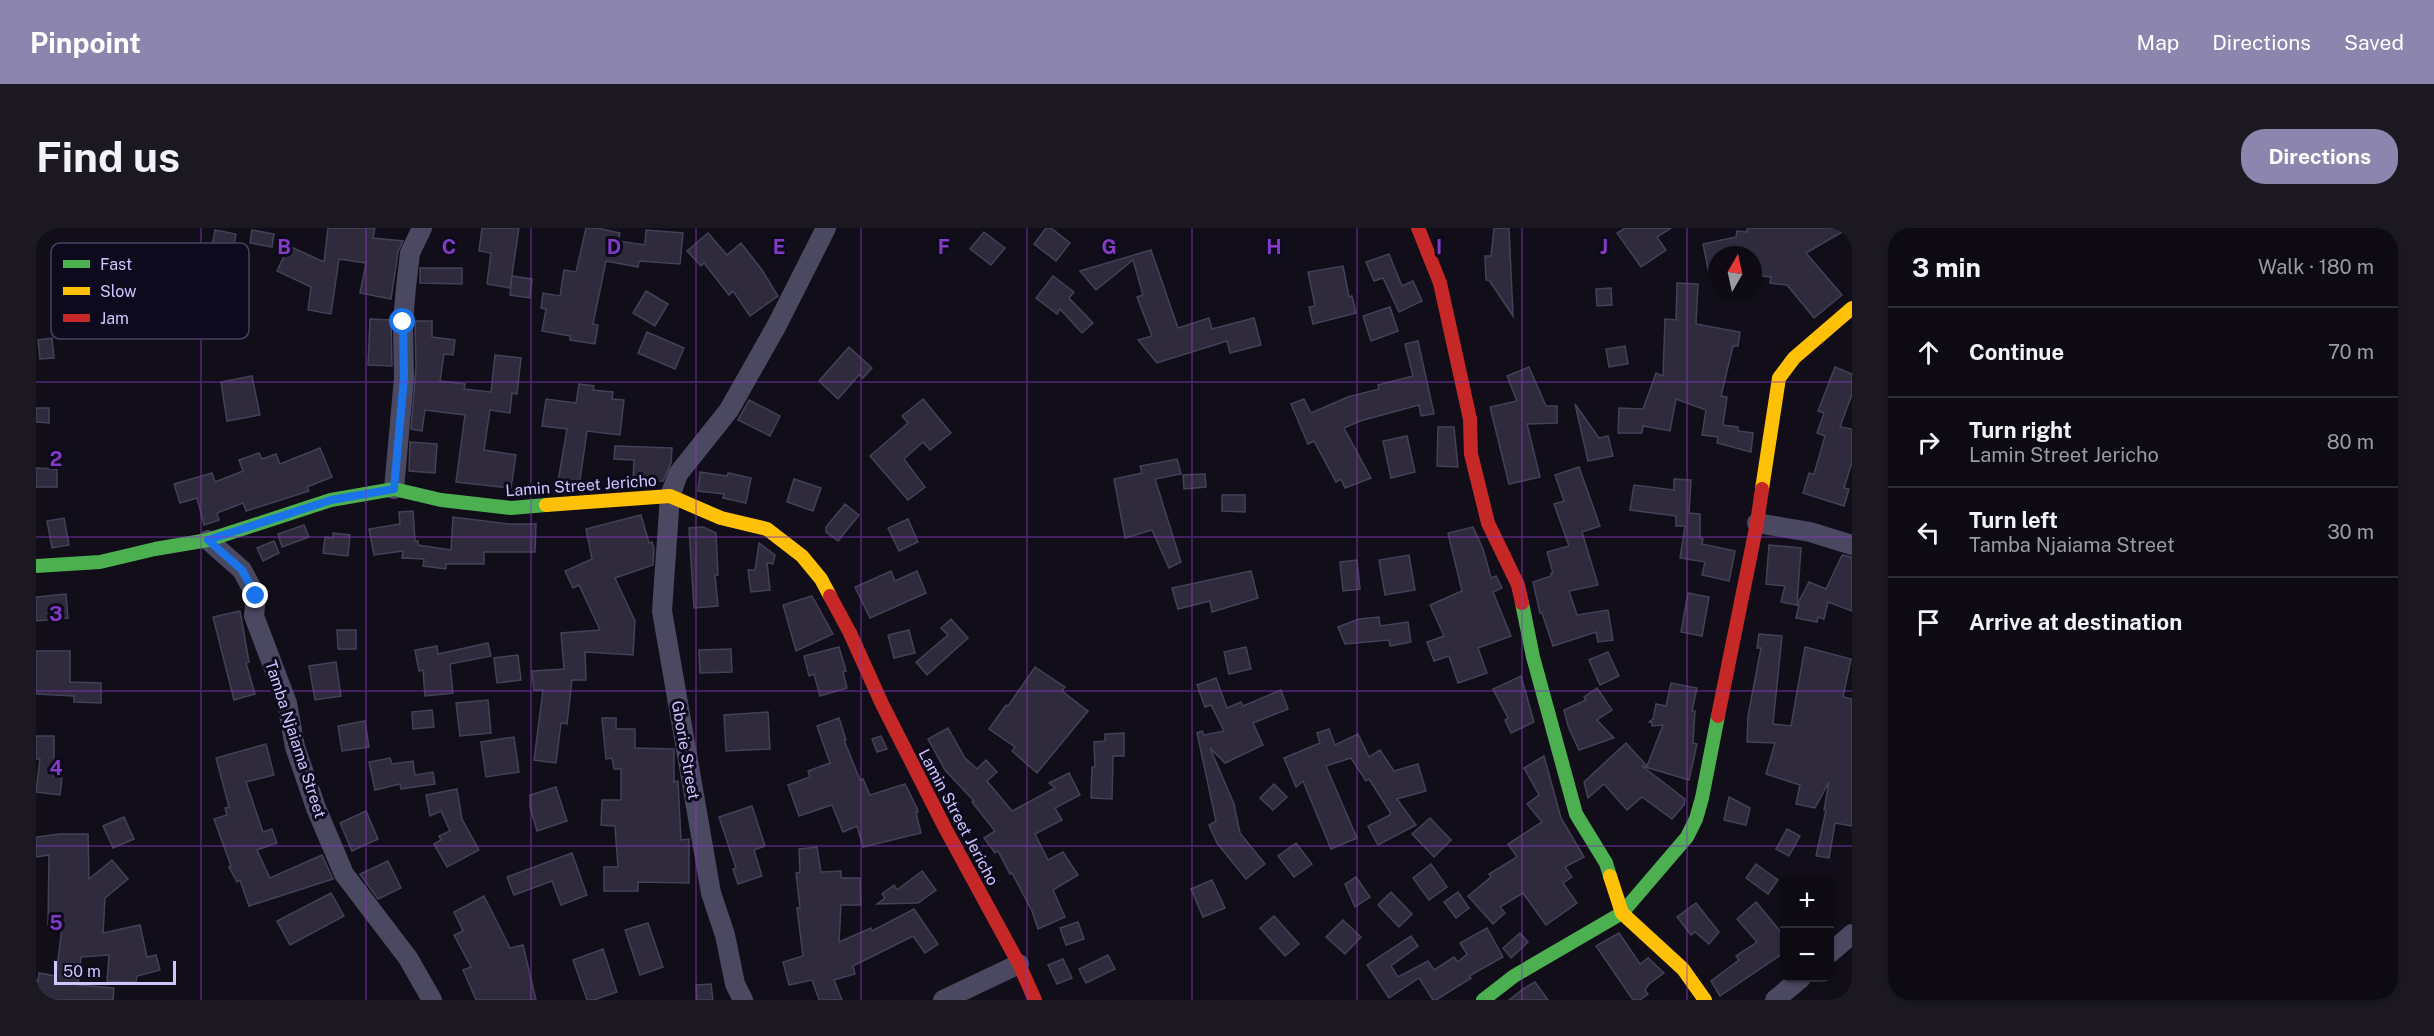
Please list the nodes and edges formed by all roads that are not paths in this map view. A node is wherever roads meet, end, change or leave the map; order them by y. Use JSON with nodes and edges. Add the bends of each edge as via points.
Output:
{"nodes":[{"id":1,"x":422,"y":228,"type":"edge"},
{"id":2,"x":826,"y":228,"type":"edge"},
{"id":3,"x":1418,"y":228,"type":"edge"},
{"id":4,"x":1852,"y":308,"type":"edge"},
{"id":5,"x":394,"y":489,"type":"junction"},
{"id":6,"x":670,"y":496,"type":"junction"},
{"id":7,"x":1757,"y":523,"type":"junction"},
{"id":8,"x":208,"y":540,"type":"junction"},
{"id":9,"x":1852,"y":545,"type":"edge"},
{"id":10,"x":36,"y":566,"type":"edge"},
{"id":11,"x":1622,"y":913,"type":"junction"},
{"id":12,"x":1852,"y":934,"type":"edge"},
{"id":13,"x":1834,"y":950,"type":"edge"},
{"id":14,"x":1019,"y":964,"type":"junction"},
{"id":15,"x":1796,"y":982,"type":"edge"},
{"id":16,"x":432,"y":1000,"type":"edge"},
{"id":17,"x":743,"y":1000,"type":"edge"},
{"id":18,"x":943,"y":1000,"type":"edge"},
{"id":19,"x":1035,"y":1000,"type":"edge"},
{"id":20,"x":1483,"y":1000,"type":"edge"},
{"id":21,"x":1705,"y":1000,"type":"edge"},
{"id":22,"x":1775,"y":1000,"type":"edge"}],
"edges":[{"from":1,"to":5,"type":"street","via":[[410,254],[406,287],[404,378]]},
{"from":2,"to":6,"type":"street","via":[[729,410],[678,474]]},
{"from":3,"to":11,"type":"street","via":[[1440,283],[1470,418],[1471,454],[1488,523],[1518,585],[1533,657],[1576,814],[1606,863]]},
{"from":4,"to":7,"type":"street","via":[[1794,358],[1779,378]]},
{"from":5,"to":6,"type":"street","name":"Lamin Street Jericho","via":[[441,500],[512,508]]},
{"from":5,"to":8,"type":"street","name":"Lamin Street Jericho","via":[[331,500]]},
{"from":6,"to":14,"type":"street","name":"Lamin Street Jericho","via":[[721,518],[767,529],[802,556],[821,579],[940,818]]},
{"from":6,"to":17,"type":"street","name":"Gborie Street","via":[[662,611],[711,893],[735,984]]},
{"from":7,"to":9,"type":"street","via":[[1810,532]]},
{"from":7,"to":11,"type":"street","via":[[1696,819],[1687,837]]},
{"from":8,"to":10,"type":"street","name":"Lamin Street Jericho","via":[[100,561]]},
{"from":8,"to":16,"type":"street","name":"Tamba Njaiama Street","via":[[242,570],[256,596],[254,616],[287,702],[295,747],[344,874],[408,958]]},
{"from":11,"to":20,"type":"street","via":[[1514,976]]},
{"from":11,"to":21,"type":"street","via":[[1683,969]]},
{"from":12,"to":13,"type":"street"},
{"from":14,"to":18,"type":"street"},
{"from":14,"to":19,"type":"street","name":"Lamin Street Jericho"},
{"from":15,"to":22,"type":"street"}]}
